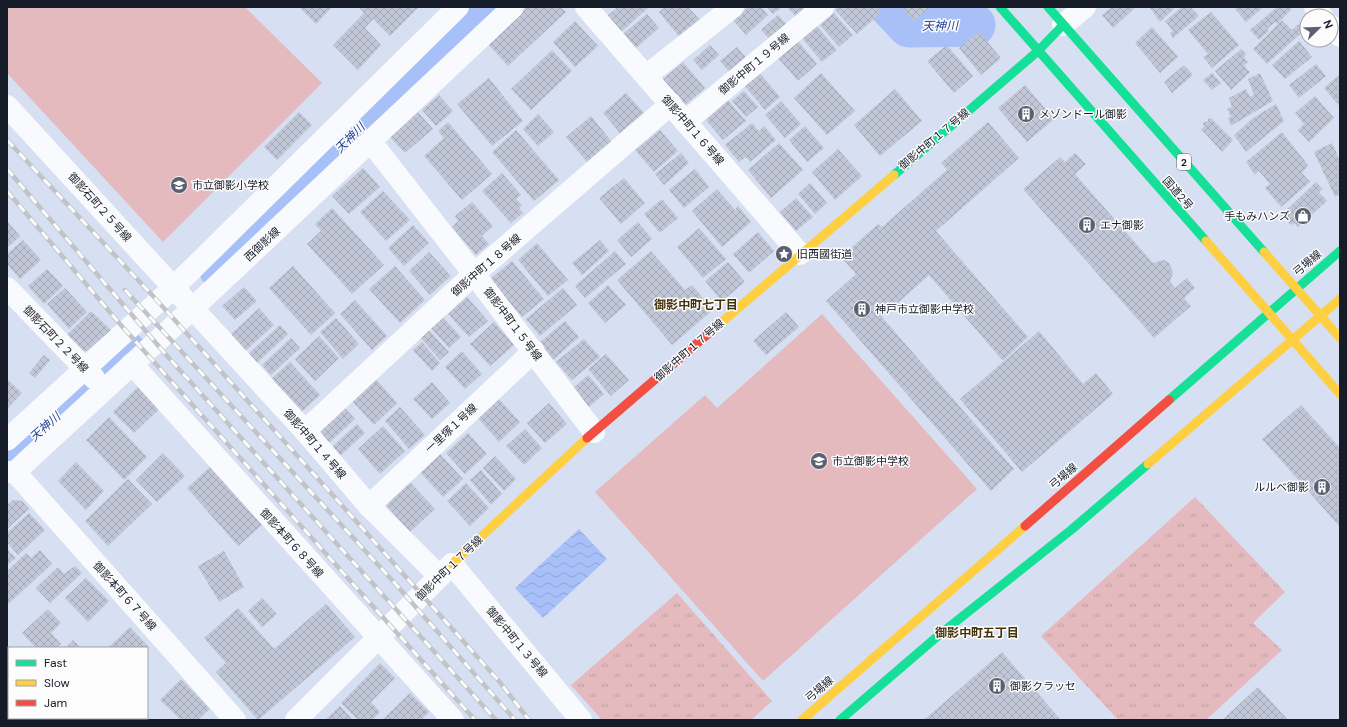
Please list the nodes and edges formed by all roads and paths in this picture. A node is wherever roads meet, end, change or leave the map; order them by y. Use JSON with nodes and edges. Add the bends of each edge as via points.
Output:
{"nodes":[{"id":1,"x":458,"y":7,"type":"edge"},
{"id":2,"x":513,"y":7,"type":"edge"},
{"id":3,"x":586,"y":7,"type":"edge"},
{"id":4,"x":733,"y":7,"type":"edge"},
{"id":5,"x":823,"y":7,"type":"edge"},
{"id":6,"x":1000,"y":7,"type":"edge"},
{"id":7,"x":1048,"y":7,"type":"edge"},
{"id":8,"x":1085,"y":7,"type":"edge"},
{"id":9,"x":1063,"y":25,"type":"junction"},
{"id":10,"x":1038,"y":51,"type":"junction"},
{"id":11,"x":646,"y":76,"type":"junction"},
{"id":12,"x":671,"y":104,"type":"junction"},
{"id":13,"x":7,"y":106,"type":"edge"},
{"id":14,"x":685,"y":122,"type":"junction"},
{"id":15,"x":371,"y":142,"type":"junction"},
{"id":16,"x":1340,"y":251,"type":"edge"},
{"id":17,"x":800,"y":254,"type":"junction"},
{"id":18,"x":474,"y":274,"type":"junction"},
{"id":19,"x":7,"y":288,"type":"edge"},
{"id":20,"x":173,"y":288,"type":"junction"},
{"id":21,"x":1295,"y":288,"type":"junction"},
{"id":22,"x":1340,"y":299,"type":"edge"},
{"id":23,"x":192,"y":310,"type":"junction"},
{"id":24,"x":1269,"y":312,"type":"junction"},
{"id":25,"x":1320,"y":316,"type":"junction"},
{"id":26,"x":1340,"y":338,"type":"edge"},
{"id":27,"x":1294,"y":340,"type":"junction"},
{"id":28,"x":534,"y":351,"type":"junction"},
{"id":29,"x":132,"y":364,"type":"junction"},
{"id":30,"x":84,"y":368,"type":"junction"},
{"id":31,"x":104,"y":389,"type":"junction"},
{"id":32,"x":1340,"y":394,"type":"edge"},
{"id":33,"x":305,"y":431,"type":"junction"},
{"id":34,"x":594,"y":432,"type":"junction"},
{"id":35,"x":7,"y":440,"type":"edge"},
{"id":36,"x":11,"y":472,"type":"edge"},
{"id":37,"x":369,"y":506,"type":"junction"},
{"id":38,"x":445,"y":570,"type":"junction"},
{"id":39,"x":377,"y":638,"type":"junction"},
{"id":40,"x":235,"y":720,"type":"edge"},
{"id":41,"x":296,"y":720,"type":"edge"},
{"id":42,"x":453,"y":720,"type":"edge"},
{"id":43,"x":581,"y":720,"type":"edge"},
{"id":44,"x":802,"y":720,"type":"edge"},
{"id":45,"x":840,"y":720,"type":"edge"}],
"edges":[{"from":1,"to":20,"type":"street"},
{"from":2,"to":15,"type":"street","name":"西御影線"},
{"from":3,"to":11,"type":"street","name":"御影中町１６号線"},
{"from":4,"to":11,"type":"street"},
{"from":5,"to":14,"type":"street","name":"御影中町１９号線"},
{"from":6,"to":10,"type":"main road","name":"国道2号"},
{"from":7,"to":9,"type":"main road","number":"2"},
{"from":8,"to":9,"type":"street"},
{"from":9,"to":10,"type":"main road","name":"御影中町１７号線"},
{"from":9,"to":21,"type":"main road","number":"2"},
{"from":10,"to":17,"type":"main road","name":"御影中町１７号線"},
{"from":10,"to":24,"type":"main road","name":"国道2号"},
{"from":11,"to":12,"type":"street","name":"御影中町１６号線"},
{"from":12,"to":14,"type":"street","name":"御影中町１６号線"},
{"from":12,"to":18,"type":"street","name":"御影中町１８号線"},
{"from":13,"to":20,"type":"street","name":"御影石町２５号線"},
{"from":14,"to":17,"type":"street","name":"御影中町１６号線"},
{"from":15,"to":18,"type":"street","name":"御影中町１５号線"},
{"from":15,"to":23,"type":"street","name":"西御影線"},
{"from":16,"to":21,"type":"main road","name":"弓場線"},
{"from":17,"to":34,"type":"main road","name":"御影中町１７号線"},
{"from":18,"to":28,"type":"street","name":"御影中町１５号線"},
{"from":18,"to":33,"type":"street","name":"御影中町１８号線"},
{"from":19,"to":30,"type":"street","name":"御影石町２２号線"},
{"from":20,"to":23,"type":"street","name":"御影石町２５号線"},
{"from":20,"to":30,"type":"street"},
{"from":21,"to":24,"type":"main road","name":"弓場線"},
{"from":21,"to":25,"type":"main road","number":"2"},
{"from":22,"to":25,"type":"main road"},
{"from":23,"to":29,"type":"street","name":"西御影線"},
{"from":23,"to":33,"type":"street","name":"御影中町１４号線"},
{"from":24,"to":27,"type":"main road","name":"国道2号"},
{"from":24,"to":44,"type":"main road","name":"弓場線"},
{"from":25,"to":26,"type":"main road","number":"2"},
{"from":25,"to":27,"type":"main road"},
{"from":27,"to":32,"type":"main road","name":"国道2号"},
{"from":27,"to":45,"type":"main road","via":[[1071,530],[939,635]]},
{"from":28,"to":34,"type":"street","name":"御影中町１５号線"},
{"from":28,"to":37,"type":"street","name":"一里塚１号線"},
{"from":29,"to":31,"type":"street","name":"西御影線"},
{"from":29,"to":39,"type":"street","name":"御影本町６８号線"},
{"from":30,"to":31,"type":"street","name":"御影石町２２号線"},
{"from":30,"to":35,"type":"street"},
{"from":31,"to":36,"type":"street","name":"西御影線"},
{"from":33,"to":37,"type":"street","name":"御影中町１４号線"},
{"from":34,"to":38,"type":"main road","name":"御影中町１７号線"},
{"from":36,"to":40,"type":"street","name":"御影本町６７号線"},
{"from":37,"to":38,"type":"street","name":"御影中町１４号線"},
{"from":38,"to":39,"type":"street","name":"御影中町１７号線"},
{"from":38,"to":43,"type":"street","name":"御影中町１３号線"},
{"from":39,"to":41,"type":"street","name":"御影中町１７号線"},
{"from":39,"to":42,"type":"street","name":"御影本町６８号線"}]}
